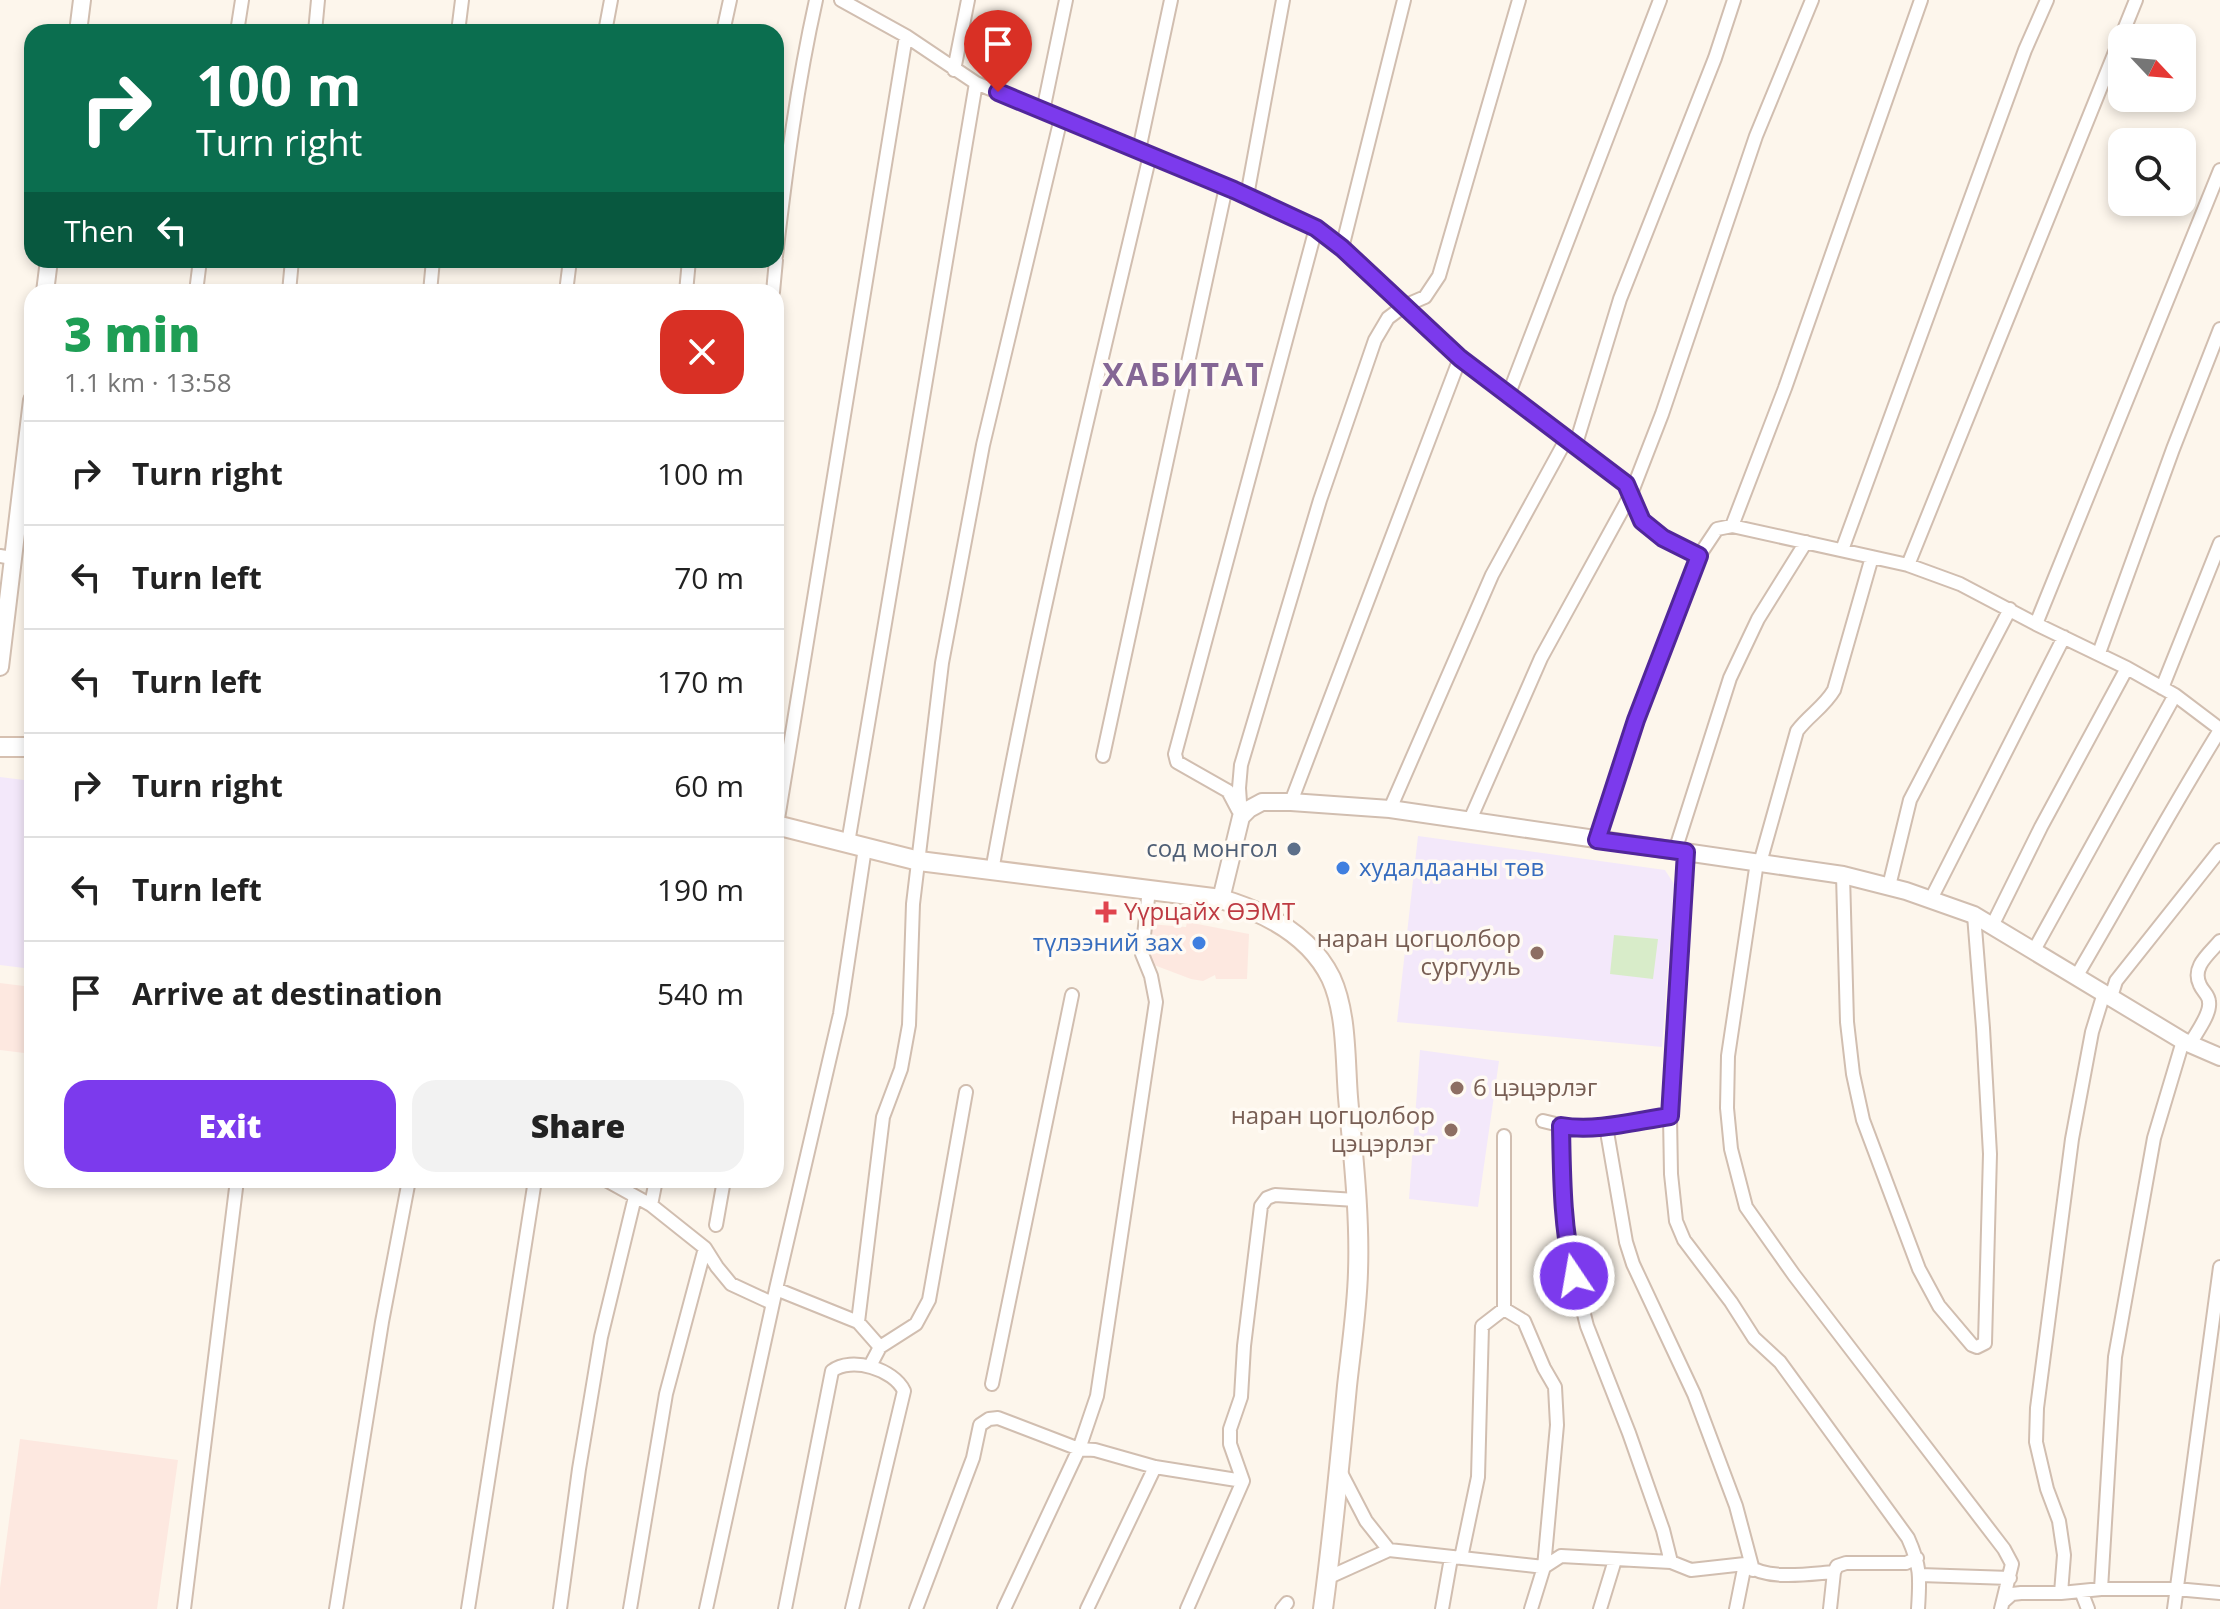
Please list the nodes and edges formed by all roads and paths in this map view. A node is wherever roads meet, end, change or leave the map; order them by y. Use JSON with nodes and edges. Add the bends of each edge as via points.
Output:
{"nodes":[{"id":1,"x":82,"y":0,"type":"edge"},
{"id":2,"x":242,"y":0,"type":"edge"},
{"id":3,"x":318,"y":0,"type":"edge"},
{"id":4,"x":462,"y":0,"type":"edge"},
{"id":5,"x":611,"y":0,"type":"edge"},
{"id":6,"x":730,"y":0,"type":"edge"},
{"id":7,"x":816,"y":0,"type":"edge"},
{"id":8,"x":841,"y":0,"type":"edge"},
{"id":9,"x":968,"y":0,"type":"edge"},
{"id":10,"x":1066,"y":0,"type":"edge"},
{"id":11,"x":1171,"y":0,"type":"edge"},
{"id":12,"x":1283,"y":0,"type":"edge"},
{"id":13,"x":1404,"y":0,"type":"edge"},
{"id":14,"x":1519,"y":0,"type":"edge"},
{"id":15,"x":1660,"y":0,"type":"edge"},
{"id":16,"x":1734,"y":0,"type":"edge"},
{"id":17,"x":1812,"y":0,"type":"edge"},
{"id":18,"x":1921,"y":0,"type":"edge"},
{"id":19,"x":2047,"y":0,"type":"edge"},
{"id":20,"x":2136,"y":0,"type":"edge"},
{"id":21,"x":79,"y":24,"type":"edge"},
{"id":22,"x":238,"y":24,"type":"edge"},
{"id":23,"x":316,"y":24,"type":"edge"},
{"id":24,"x":459,"y":24,"type":"edge"},
{"id":25,"x":606,"y":24,"type":"edge"},
{"id":26,"x":725,"y":24,"type":"edge"},
{"id":27,"x":906,"y":36,"type":"junction"},
{"id":28,"x":954,"y":70,"type":"junction"},
{"id":29,"x":976,"y":83,"type":"junction"},
{"id":30,"x":1043,"y":111,"type":"junction"},
{"id":31,"x":1061,"y":118,"type":"junction"},
{"id":32,"x":1145,"y":153,"type":"junction"},
{"id":33,"x":2220,"y":170,"type":"edge"},
{"id":34,"x":1226,"y":187,"type":"junction"},
{"id":35,"x":784,"y":194,"type":"edge"},
{"id":36,"x":1247,"y":196,"type":"junction"},
{"id":37,"x":1316,"y":228,"type":"junction"},
{"id":38,"x":1342,"y":248,"type":"junction"},
{"id":39,"x":1404,"y":306,"type":"junction"},
{"id":40,"x":2220,"y":329,"type":"edge"},
{"id":41,"x":1460,"y":358,"type":"junction"},
{"id":42,"x":1508,"y":396,"type":"junction"},
{"id":43,"x":1571,"y":442,"type":"junction"},
{"id":44,"x":24,"y":448,"type":"edge"},
{"id":45,"x":1631,"y":494,"type":"junction"},
{"id":46,"x":1732,"y":526,"type":"junction"},
{"id":47,"x":1806,"y":542,"type":"junction"},
{"id":48,"x":2220,"y":543,"type":"edge"},
{"id":49,"x":1842,"y":550,"type":"junction"},
{"id":50,"x":1699,"y":556,"type":"junction"},
{"id":51,"x":6,"y":557,"type":"edge"},
{"id":52,"x":1872,"y":557,"type":"junction"},
{"id":53,"x":1908,"y":565,"type":"junction"},
{"id":54,"x":2010,"y":609,"type":"junction"},
{"id":55,"x":2036,"y":624,"type":"junction"},
{"id":56,"x":2064,"y":637,"type":"junction"},
{"id":57,"x":2099,"y":653,"type":"junction"},
{"id":58,"x":0,"y":667,"type":"edge"},
{"id":59,"x":2127,"y":668,"type":"junction"},
{"id":60,"x":2162,"y":688,"type":"junction"},
{"id":61,"x":2175,"y":695,"type":"junction"},
{"id":62,"x":2220,"y":730,"type":"edge"},
{"id":63,"x":0,"y":747,"type":"edge"},
{"id":64,"x":24,"y":747,"type":"edge"},
{"id":65,"x":1103,"y":756,"type":"dead end"},
{"id":66,"x":784,"y":776,"type":"edge"},
{"id":67,"x":1291,"y":802,"type":"junction"},
{"id":68,"x":1390,"y":809,"type":"junction"},
{"id":69,"x":1241,"y":817,"type":"junction"},
{"id":70,"x":1470,"y":820,"type":"junction"},
{"id":71,"x":784,"y":827,"type":"edge"},
{"id":72,"x":1597,"y":840,"type":"junction"},
{"id":73,"x":857,"y":846,"type":"junction"},
{"id":74,"x":2220,"y":850,"type":"edge"},
{"id":75,"x":1680,"y":851,"type":"junction"},
{"id":76,"x":919,"y":861,"type":"junction"},
{"id":77,"x":1759,"y":862,"type":"junction"},
{"id":78,"x":992,"y":871,"type":"junction"},
{"id":79,"x":1843,"y":875,"type":"junction"},
{"id":80,"x":1889,"y":886,"type":"junction"},
{"id":81,"x":1149,"y":889,"type":"junction"},
{"id":82,"x":1221,"y":899,"type":"junction"},
{"id":83,"x":1931,"y":899,"type":"junction"},
{"id":84,"x":1974,"y":915,"type":"junction"},
{"id":85,"x":1992,"y":926,"type":"junction"},
{"id":86,"x":2220,"y":941,"type":"edge"},
{"id":87,"x":2033,"y":952,"type":"junction"},
{"id":88,"x":2076,"y":977,"type":"junction"},
{"id":89,"x":1072,"y":995,"type":"dead end"},
{"id":90,"x":2108,"y":995,"type":"junction"},
{"id":91,"x":2187,"y":1042,"type":"junction"},
{"id":92,"x":2220,"y":1057,"type":"edge"},
{"id":93,"x":966,"y":1092,"type":"dead end"},
{"id":94,"x":1670,"y":1116,"type":"junction"},
{"id":95,"x":1543,"y":1121,"type":"dead end"},
{"id":96,"x":1561,"y":1126,"type":"junction"},
{"id":97,"x":1606,"y":1126,"type":"junction"},
{"id":98,"x":1504,"y":1136,"type":"dead end"},
{"id":99,"x":236,"y":1188,"type":"edge"},
{"id":100,"x":407,"y":1188,"type":"edge"},
{"id":101,"x":534,"y":1188,"type":"edge"},
{"id":102,"x":620,"y":1188,"type":"edge"},
{"id":103,"x":654,"y":1188,"type":"edge"},
{"id":104,"x":723,"y":1188,"type":"edge"},
{"id":105,"x":635,"y":1197,"type":"junction"},
{"id":106,"x":1356,"y":1200,"type":"junction"},
{"id":107,"x":651,"y":1205,"type":"junction"},
{"id":108,"x":716,"y":1225,"type":"dead end"},
{"id":109,"x":705,"y":1248,"type":"junction"},
{"id":110,"x":2220,"y":1267,"type":"edge"},
{"id":111,"x":776,"y":1289,"type":"junction"},
{"id":112,"x":772,"y":1303,"type":"junction"},
{"id":113,"x":1504,"y":1309,"type":"junction"},
{"id":114,"x":858,"y":1322,"type":"junction"},
{"id":115,"x":880,"y":1347,"type":"junction"},
{"id":116,"x":870,"y":1366,"type":"junction"},
{"id":117,"x":992,"y":1384,"type":"dead end"},
{"id":118,"x":1079,"y":1449,"type":"junction"},
{"id":119,"x":1155,"y":1467,"type":"junction"},
{"id":120,"x":1339,"y":1469,"type":"junction"},
{"id":121,"x":1243,"y":1481,"type":"junction"},
{"id":122,"x":1389,"y":1550,"type":"junction"},
{"id":123,"x":1456,"y":1558,"type":"junction"},
{"id":124,"x":1917,"y":1558,"type":"junction"},
{"id":125,"x":1615,"y":1560,"type":"junction"},
{"id":126,"x":1671,"y":1562,"type":"junction"},
{"id":127,"x":1544,"y":1567,"type":"junction"},
{"id":128,"x":1749,"y":1567,"type":"junction"},
{"id":129,"x":1834,"y":1572,"type":"junction"},
{"id":130,"x":1920,"y":1575,"type":"junction"},
{"id":131,"x":1327,"y":1578,"type":"junction"},
{"id":132,"x":2010,"y":1578,"type":"junction"},
{"id":133,"x":2101,"y":1589,"type":"junction"},
{"id":134,"x":2176,"y":1589,"type":"junction"},
{"id":135,"x":2081,"y":1591,"type":"junction"},
{"id":136,"x":2061,"y":1593,"type":"junction"},
{"id":137,"x":2220,"y":1593,"type":"edge"},
{"id":138,"x":2001,"y":1606,"type":"edge"},
{"id":139,"x":184,"y":1609,"type":"edge"},
{"id":140,"x":336,"y":1609,"type":"edge"},
{"id":141,"x":468,"y":1609,"type":"edge"},
{"id":142,"x":560,"y":1609,"type":"edge"},
{"id":143,"x":630,"y":1609,"type":"edge"},
{"id":144,"x":706,"y":1609,"type":"edge"},
{"id":145,"x":785,"y":1609,"type":"edge"},
{"id":146,"x":852,"y":1609,"type":"edge"},
{"id":147,"x":916,"y":1609,"type":"edge"},
{"id":148,"x":1004,"y":1609,"type":"edge"},
{"id":149,"x":1087,"y":1609,"type":"edge"},
{"id":150,"x":1187,"y":1609,"type":"edge"},
{"id":151,"x":1323,"y":1609,"type":"edge"},
{"id":152,"x":1442,"y":1609,"type":"edge"},
{"id":153,"x":1531,"y":1609,"type":"edge"},
{"id":154,"x":1600,"y":1609,"type":"edge"},
{"id":155,"x":1736,"y":1609,"type":"edge"},
{"id":156,"x":1830,"y":1609,"type":"edge"},
{"id":157,"x":1918,"y":1609,"type":"edge"},
{"id":158,"x":2088,"y":1609,"type":"edge"},
{"id":159,"x":2174,"y":1609,"type":"edge"}],
"edges":[{"from":1,"to":21,"type":"street"},
{"from":2,"to":22,"type":"street"},
{"from":3,"to":23,"type":"street"},
{"from":4,"to":24,"type":"street"},
{"from":5,"to":25,"type":"street"},
{"from":6,"to":26,"type":"street"},
{"from":7,"to":35,"type":"street"},
{"from":8,"to":27,"type":"street"},
{"from":9,"to":28,"type":"street"},
{"from":10,"to":30,"type":"street"},
{"from":11,"to":32,"type":"street"},
{"from":12,"to":36,"type":"street"},
{"from":13,"to":38,"type":"street"},
{"from":14,"to":39,"type":"street","via":[[1439,276],[1425,297]]},
{"from":15,"to":42,"type":"street"},
{"from":16,"to":43,"type":"street"},
{"from":17,"to":45,"type":"street","via":[[1756,136]]},
{"from":18,"to":46,"type":"street"},
{"from":19,"to":49,"type":"street"},
{"from":20,"to":53,"type":"street"},
{"from":27,"to":28,"type":"street"},
{"from":27,"to":66,"type":"street"},
{"from":28,"to":29,"type":"street"},
{"from":29,"to":30,"type":"street"},
{"from":29,"to":73,"type":"street"},
{"from":30,"to":31,"type":"street"},
{"from":31,"to":32,"type":"street"},
{"from":31,"to":76,"type":"street","via":[[980,461],[942,663]]},
{"from":32,"to":34,"type":"street"},
{"from":32,"to":78,"type":"street"},
{"from":33,"to":55,"type":"street"},
{"from":34,"to":36,"type":"street"},
{"from":34,"to":65,"type":"street"},
{"from":36,"to":37,"type":"street"},
{"from":37,"to":38,"type":"street"},
{"from":37,"to":69,"type":"street","via":[[1175,754],[1177,762],[1228,791]]},
{"from":38,"to":39,"type":"street"},
{"from":39,"to":41,"type":"street"},
{"from":39,"to":69,"type":"street","via":[[1388,318],[1375,340],[1320,500],[1241,765]]},
{"from":40,"to":57,"type":"street"},
{"from":41,"to":42,"type":"street"},
{"from":41,"to":67,"type":"street"},
{"from":42,"to":43,"type":"street"},
{"from":43,"to":45,"type":"street","via":[[1626,484]]},
{"from":43,"to":68,"type":"street","via":[[1492,575]]},
{"from":44,"to":51,"type":"street"},
{"from":45,"to":50,"type":"street","via":[[1642,521]]},
{"from":45,"to":70,"type":"street","via":[[1541,658]]},
{"from":46,"to":47,"type":"street"},
{"from":46,"to":50,"type":"street","via":[[1717,529]]},
{"from":47,"to":49,"type":"street"},
{"from":47,"to":75,"type":"street","via":[[1758,619],[1730,678]]},
{"from":48,"to":60,"type":"street"},
{"from":49,"to":52,"type":"street"},
{"from":50,"to":72,"type":"street"},
{"from":51,"to":58,"type":"street"},
{"from":52,"to":53,"type":"street"},
{"from":52,"to":77,"type":"street","via":[[1834,690],[1797,731]]},
{"from":53,"to":54,"type":"street"},
{"from":54,"to":55,"type":"street"},
{"from":54,"to":80,"type":"street","via":[[1910,800]]},
{"from":55,"to":56,"type":"street"},
{"from":56,"to":57,"type":"street"},
{"from":56,"to":83,"type":"street"},
{"from":57,"to":59,"type":"street"},
{"from":59,"to":60,"type":"street"},
{"from":59,"to":85,"type":"street"},
{"from":60,"to":61,"type":"street"},
{"from":61,"to":62,"type":"street"},
{"from":61,"to":87,"type":"street"},
{"from":62,"to":88,"type":"street"},
{"from":63,"to":64,"type":"main road"},
{"from":67,"to":68,"type":"street"},
{"from":67,"to":69,"type":"street","via":[[1262,802]]},
{"from":68,"to":70,"type":"street"},
{"from":69,"to":82,"type":"street"},
{"from":70,"to":72,"type":"street"},
{"from":71,"to":73,"type":"main road"},
{"from":72,"to":75,"type":"street"},
{"from":73,"to":76,"type":"main road"},
{"from":73,"to":111,"type":"street","via":[[840,1014]]},
{"from":74,"to":90,"type":"street"},
{"from":75,"to":77,"type":"street"},
{"from":75,"to":94,"type":"street"},
{"from":76,"to":78,"type":"main road"},
{"from":76,"to":114,"type":"street","via":[[909,1025],[901,1069],[883,1117]]},
{"from":77,"to":79,"type":"street"},
{"from":77,"to":132,"type":"street","via":[[1728,1056],[1731,1149],[1746,1207],[2004,1549],[2012,1564]]},
{"from":78,"to":81,"type":"main road"},
{"from":79,"to":80,"type":"street"},
{"from":79,"to":84,"type":"street","via":[[1847,1022],[1863,1120],[1919,1269],[1939,1306],[1977,1347],[1985,1343],[1990,1154]]},
{"from":80,"to":83,"type":"street"},
{"from":81,"to":82,"type":"main road"},
{"from":81,"to":118,"type":"street","via":[[1142,954],[1156,1002],[1097,1396]]},
{"from":82,"to":106,"type":"main road","via":[[1301,938],[1330,977],[1343,1029]]},
{"from":83,"to":84,"type":"street"},
{"from":84,"to":85,"type":"street"},
{"from":85,"to":87,"type":"street"},
{"from":86,"to":91,"type":"street","via":[[2198,967],[2196,978],[2210,1006]]},
{"from":87,"to":88,"type":"street"},
{"from":88,"to":90,"type":"street"},
{"from":89,"to":117,"type":"street"},
{"from":90,"to":91,"type":"street"},
{"from":90,"to":136,"type":"street","via":[[2092,1032],[2072,1139],[2037,1408],[2036,1442],[2064,1555]]},
{"from":91,"to":92,"type":"street"},
{"from":91,"to":133,"type":"street","via":[[2154,1138],[2115,1357]]},
{"from":93,"to":115,"type":"street","via":[[929,1300],[916,1324]]},
{"from":94,"to":97,"type":"street"},
{"from":94,"to":124,"type":"street","via":[[1674,1206],[1684,1240],[1754,1338],[1780,1362],[1816,1410]]},
{"from":95,"to":96,"type":"street"},
{"from":96,"to":97,"type":"street"},
{"from":96,"to":126,"type":"street","via":[[1568,1251],[1587,1326]]},
{"from":97,"to":128,"type":"street","via":[[1633,1264],[1694,1394],[1736,1506]]},
{"from":98,"to":113,"type":"street"},
{"from":99,"to":139,"type":"street"},
{"from":100,"to":140,"type":"street"},
{"from":101,"to":141,"type":"street"},
{"from":102,"to":105,"type":"street"},
{"from":103,"to":107,"type":"street"},
{"from":104,"to":108,"type":"street"},
{"from":105,"to":107,"type":"street"},
{"from":105,"to":142,"type":"street","via":[[601,1337]]},
{"from":106,"to":120,"type":"main road","via":[[1358,1273]]},
{"from":106,"to":121,"type":"street","via":[[1275,1195],[1261,1206],[1241,1397],[1230,1429]]},
{"from":107,"to":109,"type":"street"},
{"from":109,"to":112,"type":"street","via":[[731,1284]]},
{"from":109,"to":143,"type":"street","via":[[666,1394]]},
{"from":110,"to":134,"type":"street"},
{"from":111,"to":112,"type":"street"},
{"from":111,"to":114,"type":"street"},
{"from":112,"to":144,"type":"street"},
{"from":113,"to":123,"type":"street","via":[[1482,1326],[1478,1477]]},
{"from":113,"to":127,"type":"street","via":[[1524,1321],[1555,1387],[1557,1425]]},
{"from":114,"to":115,"type":"street"},
{"from":115,"to":116,"type":"street"},
{"from":116,"to":145,"type":"street","via":[[845,1364],[832,1371]]},
{"from":116,"to":146,"type":"street","via":[[904,1391]]},
{"from":118,"to":119,"type":"street"},
{"from":118,"to":147,"type":"street","via":[[998,1418],[980,1425],[968,1473]]},
{"from":118,"to":148,"type":"street"},
{"from":119,"to":121,"type":"street"},
{"from":119,"to":149,"type":"street"},
{"from":120,"to":122,"type":"street","via":[[1366,1521]]},
{"from":120,"to":131,"type":"main road"},
{"from":121,"to":150,"type":"street"},
{"from":122,"to":123,"type":"street"},
{"from":122,"to":131,"type":"street"},
{"from":123,"to":127,"type":"street"},
{"from":123,"to":152,"type":"street"},
{"from":124,"to":129,"type":"street","via":[[1906,1563],[1846,1563]]},
{"from":124,"to":130,"type":"street"},
{"from":125,"to":126,"type":"street"},
{"from":125,"to":127,"type":"street","via":[[1561,1556]]},
{"from":125,"to":154,"type":"street"},
{"from":126,"to":128,"type":"street","via":[[1691,1570]]},
{"from":127,"to":153,"type":"street"},
{"from":128,"to":129,"type":"street","via":[[1788,1575]]},
{"from":128,"to":155,"type":"street"},
{"from":129,"to":156,"type":"street"},
{"from":130,"to":132,"type":"street"},
{"from":130,"to":157,"type":"street"},
{"from":131,"to":151,"type":"main road"},
{"from":132,"to":138,"type":"street"},
{"from":133,"to":134,"type":"street"},
{"from":133,"to":135,"type":"street"},
{"from":134,"to":137,"type":"street"},
{"from":134,"to":159,"type":"street"},
{"from":135,"to":136,"type":"street"},
{"from":135,"to":158,"type":"street"},
{"from":136,"to":138,"type":"street","via":[[2012,1594]]}]}
